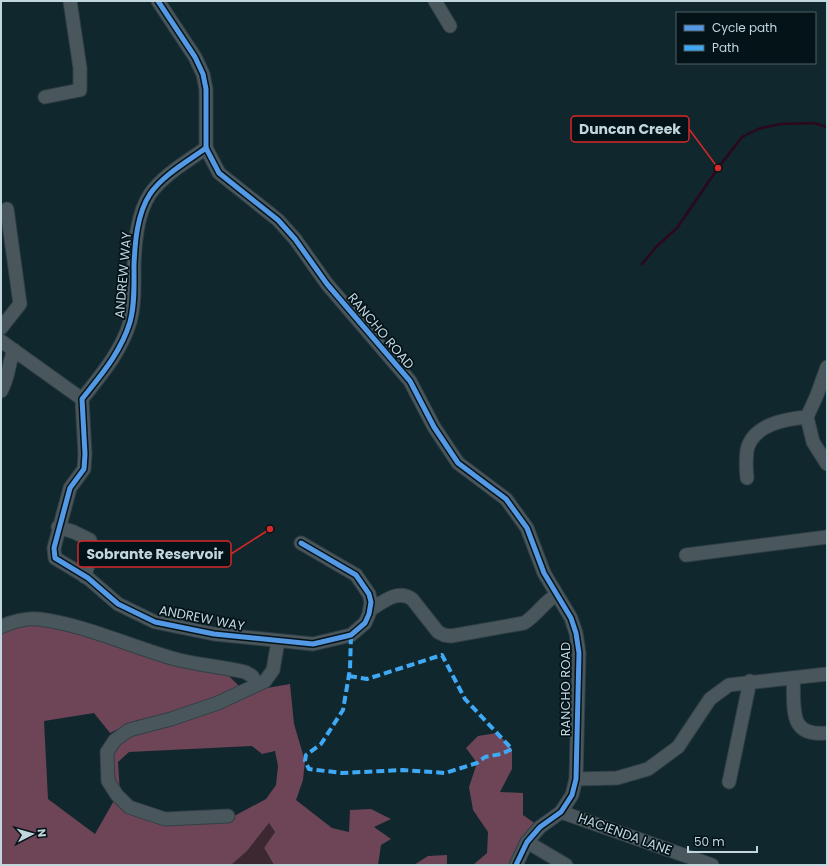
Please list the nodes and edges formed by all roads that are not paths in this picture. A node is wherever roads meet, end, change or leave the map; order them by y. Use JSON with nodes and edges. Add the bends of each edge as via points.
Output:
{"nodes":[{"id":1,"x":70,"y":1,"type":"edge"},
{"id":2,"x":158,"y":1,"type":"edge"},
{"id":3,"x":435,"y":1,"type":"edge"},
{"id":4,"x":450,"y":26,"type":"dead end"},
{"id":5,"x":44,"y":96,"type":"dead end"},
{"id":6,"x":206,"y":148,"type":"junction"},
{"id":7,"x":7,"y":209,"type":"dead end"},
{"id":8,"x":1,"y":328,"type":"edge"},
{"id":9,"x":1,"y":341,"type":"edge"},
{"id":10,"x":14,"y":350,"type":"junction"},
{"id":11,"x":827,"y":367,"type":"edge"},
{"id":12,"x":1,"y":391,"type":"edge"},
{"id":13,"x":82,"y":399,"type":"junction"},
{"id":14,"x":806,"y":417,"type":"junction"},
{"id":15,"x":827,"y":464,"type":"edge"},
{"id":16,"x":747,"y":478,"type":"dead end"},
{"id":17,"x":58,"y":527,"type":"junction"},
{"id":18,"x":827,"y":537,"type":"edge"},
{"id":19,"x":301,"y":543,"type":"dead end"},
{"id":20,"x":686,"y":554,"type":"dead end"},
{"id":21,"x":85,"y":577,"type":"junction"},
{"id":22,"x":556,"y":595,"type":"junction"},
{"id":23,"x":370,"y":610,"type":"junction"},
{"id":24,"x":1,"y":627,"type":"edge"},
{"id":25,"x":278,"y":641,"type":"junction"},
{"id":26,"x":827,"y":674,"type":"edge"},
{"id":27,"x":793,"y":678,"type":"junction"},
{"id":28,"x":750,"y":682,"type":"junction"},
{"id":29,"x":257,"y":684,"type":"junction"},
{"id":30,"x":827,"y":733,"type":"edge"},
{"id":31,"x":576,"y":779,"type":"junction"},
{"id":32,"x":729,"y":782,"type":"dead end"},
{"id":33,"x":561,"y":812,"type":"junction"},
{"id":34,"x":228,"y":816,"type":"dead end"},
{"id":35,"x":527,"y":842,"type":"junction"},
{"id":36,"x":516,"y":865,"type":"edge"},
{"id":37,"x":566,"y":865,"type":"edge"},
{"id":38,"x":712,"y":865,"type":"edge"}],
"edges":[{"from":1,"to":5,"type":"street","via":[[80,68],[80,90]]},
{"from":2,"to":6,"type":"street","name":"RANCHO ROAD","via":[[196,57],[203,74],[206,89]]},
{"from":3,"to":4,"type":"street"},
{"from":6,"to":13,"type":"street","name":"ANDREW WAY","via":[[171,174],[149,195],[140,216],[135,243],[133,299],[124,342],[114,359]]},
{"from":6,"to":22,"type":"street","name":"RANCHO ROAD","via":[[219,173],[278,220],[295,238],[327,284],[410,381],[434,427],[458,463],[506,499],[517,513],[527,528],[544,573]]},
{"from":7,"to":8,"type":"street","via":[[20,304]]},
{"from":9,"to":10,"type":"street"},
{"from":10,"to":12,"type":"street","via":[[9,363],[8,381]]},
{"from":10,"to":13,"type":"street"},
{"from":11,"to":14,"type":"street"},
{"from":13,"to":17,"type":"street","name":"ANDREW WAY","via":[[84,469],[70,488]]},
{"from":14,"to":15,"type":"street","via":[[813,442]]},
{"from":14,"to":16,"type":"street","via":[[789,418],[771,424],[757,434],[748,448]]},
{"from":17,"to":21,"type":"street","name":"ANDREW WAY","via":[[55,558]]},
{"from":17,"to":21,"type":"street","via":[[90,540],[92,547]]},
{"from":18,"to":20,"type":"street"},
{"from":19,"to":23,"type":"street","via":[[356,575],[369,594]]},
{"from":21,"to":25,"type":"street","name":"ANDREW WAY","via":[[118,604],[155,622],[214,634]]},
{"from":22,"to":23,"type":"street","via":[[524,623],[451,636],[438,632],[406,595],[396,595]]},
{"from":22,"to":31,"type":"street","name":"RANCHO ROAD","via":[[571,618],[579,653]]},
{"from":23,"to":25,"type":"street","name":"ANDREW WAY","via":[[364,623],[351,635],[313,644]]},
{"from":24,"to":29,"type":"street","via":[[13,622],[38,619],[89,631],[180,660],[245,672],[252,676]]},
{"from":25,"to":29,"type":"street","via":[[273,670],[265,681]]},
{"from":26,"to":27,"type":"street"},
{"from":27,"to":28,"type":"street"},
{"from":27,"to":30,"type":"street","via":[[796,722],[803,731]]},
{"from":28,"to":31,"type":"street","via":[[729,685],[710,699],[678,747],[648,769],[617,778]]},
{"from":28,"to":32,"type":"street"},
{"from":29,"to":34,"type":"street","via":[[218,703],[129,730],[115,740],[107,752],[108,782],[129,807],[165,819]]},
{"from":31,"to":33,"type":"street","name":"RANCHO ROAD","via":[[572,795]]},
{"from":33,"to":35,"type":"street","via":[[540,827]]},
{"from":33,"to":38,"type":"street","name":"HACIENDA LANE"},
{"from":35,"to":36,"type":"street"},
{"from":35,"to":37,"type":"street"}]}
